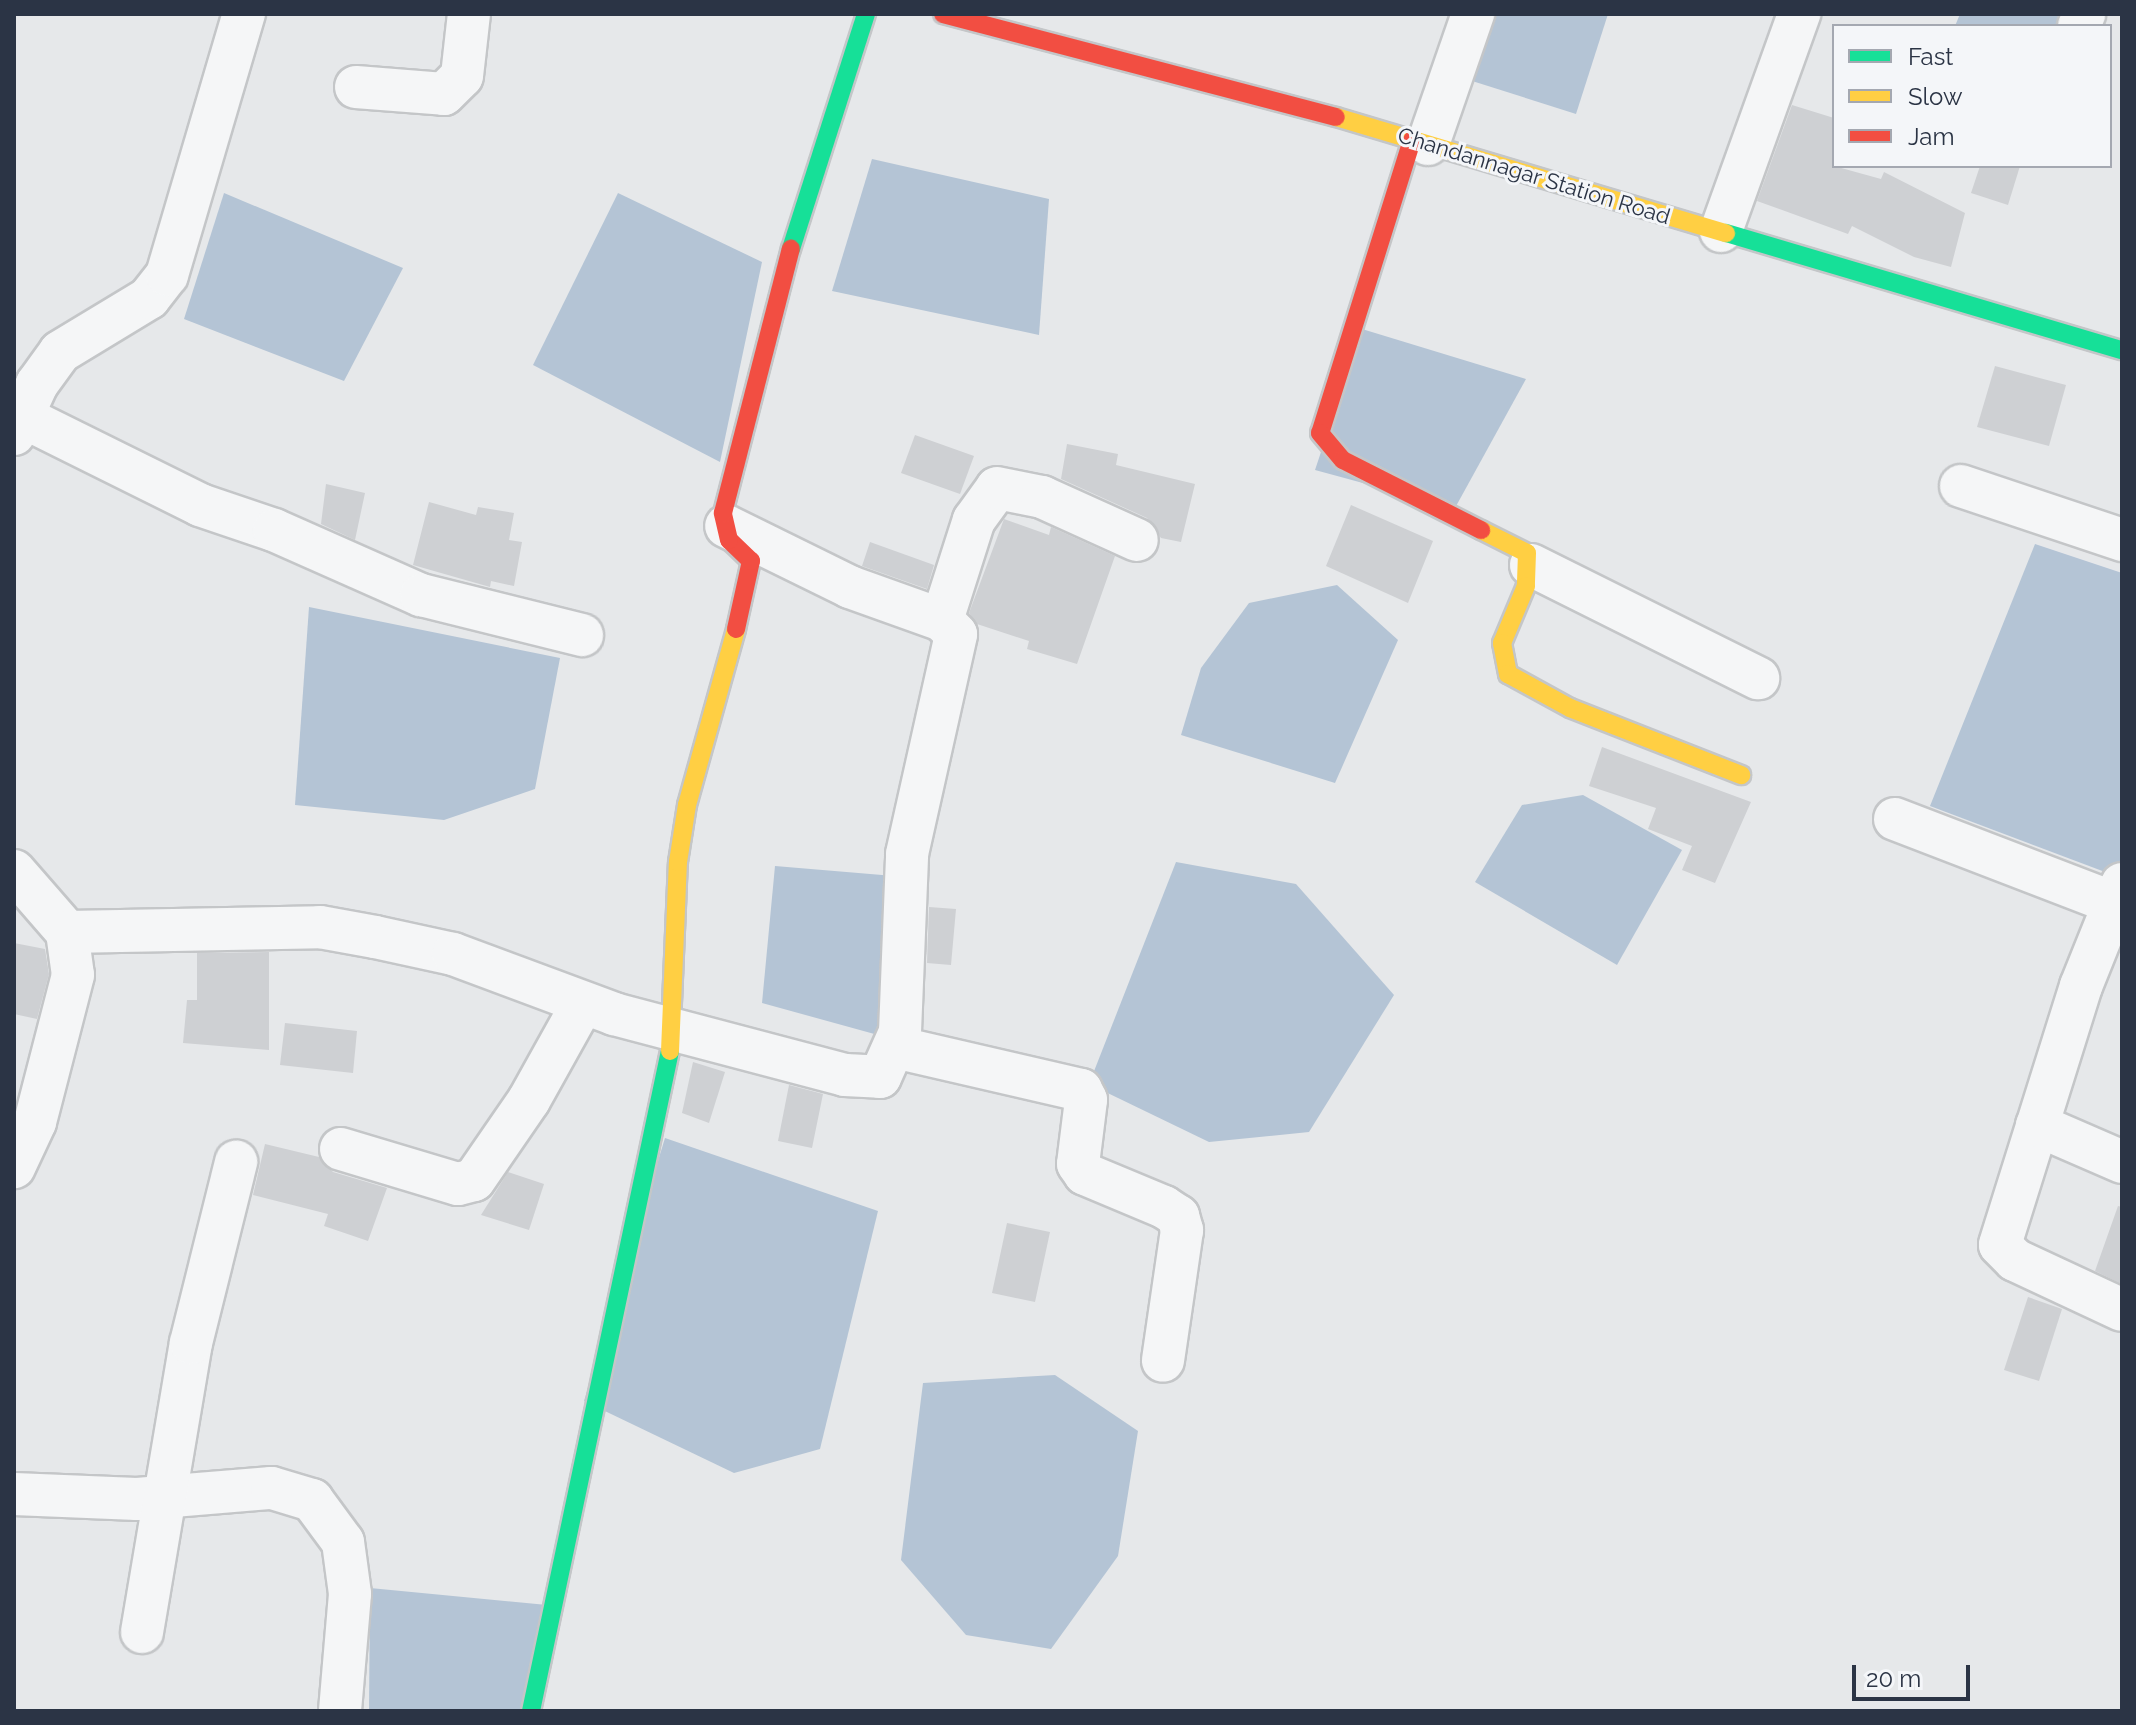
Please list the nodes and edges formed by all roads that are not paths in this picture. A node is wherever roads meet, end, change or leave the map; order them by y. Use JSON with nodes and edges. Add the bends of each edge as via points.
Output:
{"nodes":[{"id":1,"x":244,"y":14,"type":"edge"},
{"id":2,"x":469,"y":14,"type":"edge"},
{"id":3,"x":866,"y":14,"type":"edge"},
{"id":4,"x":943,"y":14,"type":"edge"},
{"id":5,"x":1473,"y":14,"type":"edge"},
{"id":6,"x":1799,"y":14,"type":"edge"},
{"id":7,"x":356,"y":87,"type":"dead end"},
{"id":8,"x":1420,"y":142,"type":"junction"},
{"id":9,"x":1721,"y":231,"type":"junction"},
{"id":10,"x":2122,"y":350,"type":"edge"},
{"id":11,"x":17,"y":425,"type":"edge"},
{"id":12,"x":1961,"y":486,"type":"dead end"},
{"id":13,"x":726,"y":526,"type":"junction"},
{"id":14,"x":1137,"y":540,"type":"dead end"},
{"id":15,"x":2122,"y":540,"type":"edge"},
{"id":16,"x":1531,"y":565,"type":"junction"},
{"id":17,"x":942,"y":620,"type":"junction"},
{"id":18,"x":582,"y":635,"type":"dead end"},
{"id":19,"x":1758,"y":678,"type":"dead end"},
{"id":20,"x":1741,"y":775,"type":"dead end"},
{"id":21,"x":1895,"y":819,"type":"dead end"},
{"id":22,"x":14,"y":871,"type":"edge"},
{"id":23,"x":2119,"y":898,"type":"edge"},
{"id":24,"x":67,"y":932,"type":"junction"},
{"id":25,"x":583,"y":1003,"type":"junction"},
{"id":26,"x":675,"y":1026,"type":"junction"},
{"id":27,"x":895,"y":1047,"type":"junction"},
{"id":28,"x":27,"y":1101,"type":"edge"},
{"id":29,"x":2037,"y":1125,"type":"junction"},
{"id":30,"x":341,"y":1149,"type":"dead end"},
{"id":31,"x":236,"y":1162,"type":"dead end"},
{"id":32,"x":2122,"y":1162,"type":"edge"},
{"id":33,"x":14,"y":1167,"type":"edge"},
{"id":34,"x":2122,"y":1310,"type":"edge"},
{"id":35,"x":1163,"y":1361,"type":"dead end"},
{"id":36,"x":14,"y":1494,"type":"edge"},
{"id":37,"x":161,"y":1497,"type":"junction"},
{"id":38,"x":142,"y":1632,"type":"dead end"},
{"id":39,"x":340,"y":1711,"type":"edge"},
{"id":40,"x":531,"y":1711,"type":"edge"}],
"edges":[{"from":1,"to":11,"type":"street","via":[[167,275],[149,298],[60,352]]},
{"from":2,"to":7,"type":"street","via":[[462,76],[444,94]]},
{"from":3,"to":13,"type":"street","via":[[787,260],[723,513]]},
{"from":4,"to":8,"type":"street","name":"Chandannagar Station Road"},
{"from":5,"to":8,"type":"street"},
{"from":6,"to":9,"type":"street"},
{"from":8,"to":9,"type":"street","name":"Chandannagar Station Road"},
{"from":8,"to":16,"type":"street","via":[[1320,433],[1343,460],[1486,528],[1527,553]]},
{"from":9,"to":10,"type":"street","name":"Chandannagar Station Road"},
{"from":11,"to":18,"type":"street","via":[[421,595]]},
{"from":12,"to":15,"type":"street"},
{"from":13,"to":17,"type":"street","via":[[850,587]]},
{"from":13,"to":26,"type":"street","via":[[729,540],[751,561],[752,573],[687,805],[678,862]]},
{"from":14,"to":17,"type":"street","via":[[1042,497],[997,488],[974,520]]},
{"from":16,"to":19,"type":"street"},
{"from":16,"to":20,"type":"street","via":[[1502,643],[1508,674],[1570,708]]},
{"from":17,"to":27,"type":"street","via":[[956,634],[957,647],[907,854]]},
{"from":21,"to":23,"type":"street"},
{"from":22,"to":24,"type":"street"},
{"from":23,"to":29,"type":"street"},
{"from":24,"to":25,"type":"street","via":[[320,927],[453,954]]},
{"from":24,"to":28,"type":"street","via":[[73,975]]},
{"from":25,"to":26,"type":"street"},
{"from":25,"to":30,"type":"street","via":[[529,1100],[474,1180],[458,1184]]},
{"from":26,"to":27,"type":"street","via":[[845,1075],[880,1077]]},
{"from":26,"to":40,"type":"street"},
{"from":27,"to":35,"type":"street","via":[[1081,1090],[1086,1100],[1078,1164],[1085,1174],[1178,1216],[1182,1230]]},
{"from":28,"to":33,"type":"street"},
{"from":29,"to":32,"type":"street"},
{"from":29,"to":34,"type":"street","via":[[2000,1245],[2015,1260]]},
{"from":31,"to":37,"type":"street","via":[[191,1343]]},
{"from":36,"to":37,"type":"street","via":[[68,1500]]},
{"from":37,"to":38,"type":"street"},
{"from":37,"to":39,"type":"street","via":[[272,1488],[312,1500],[329,1517],[343,1542],[350,1594]]}]}
